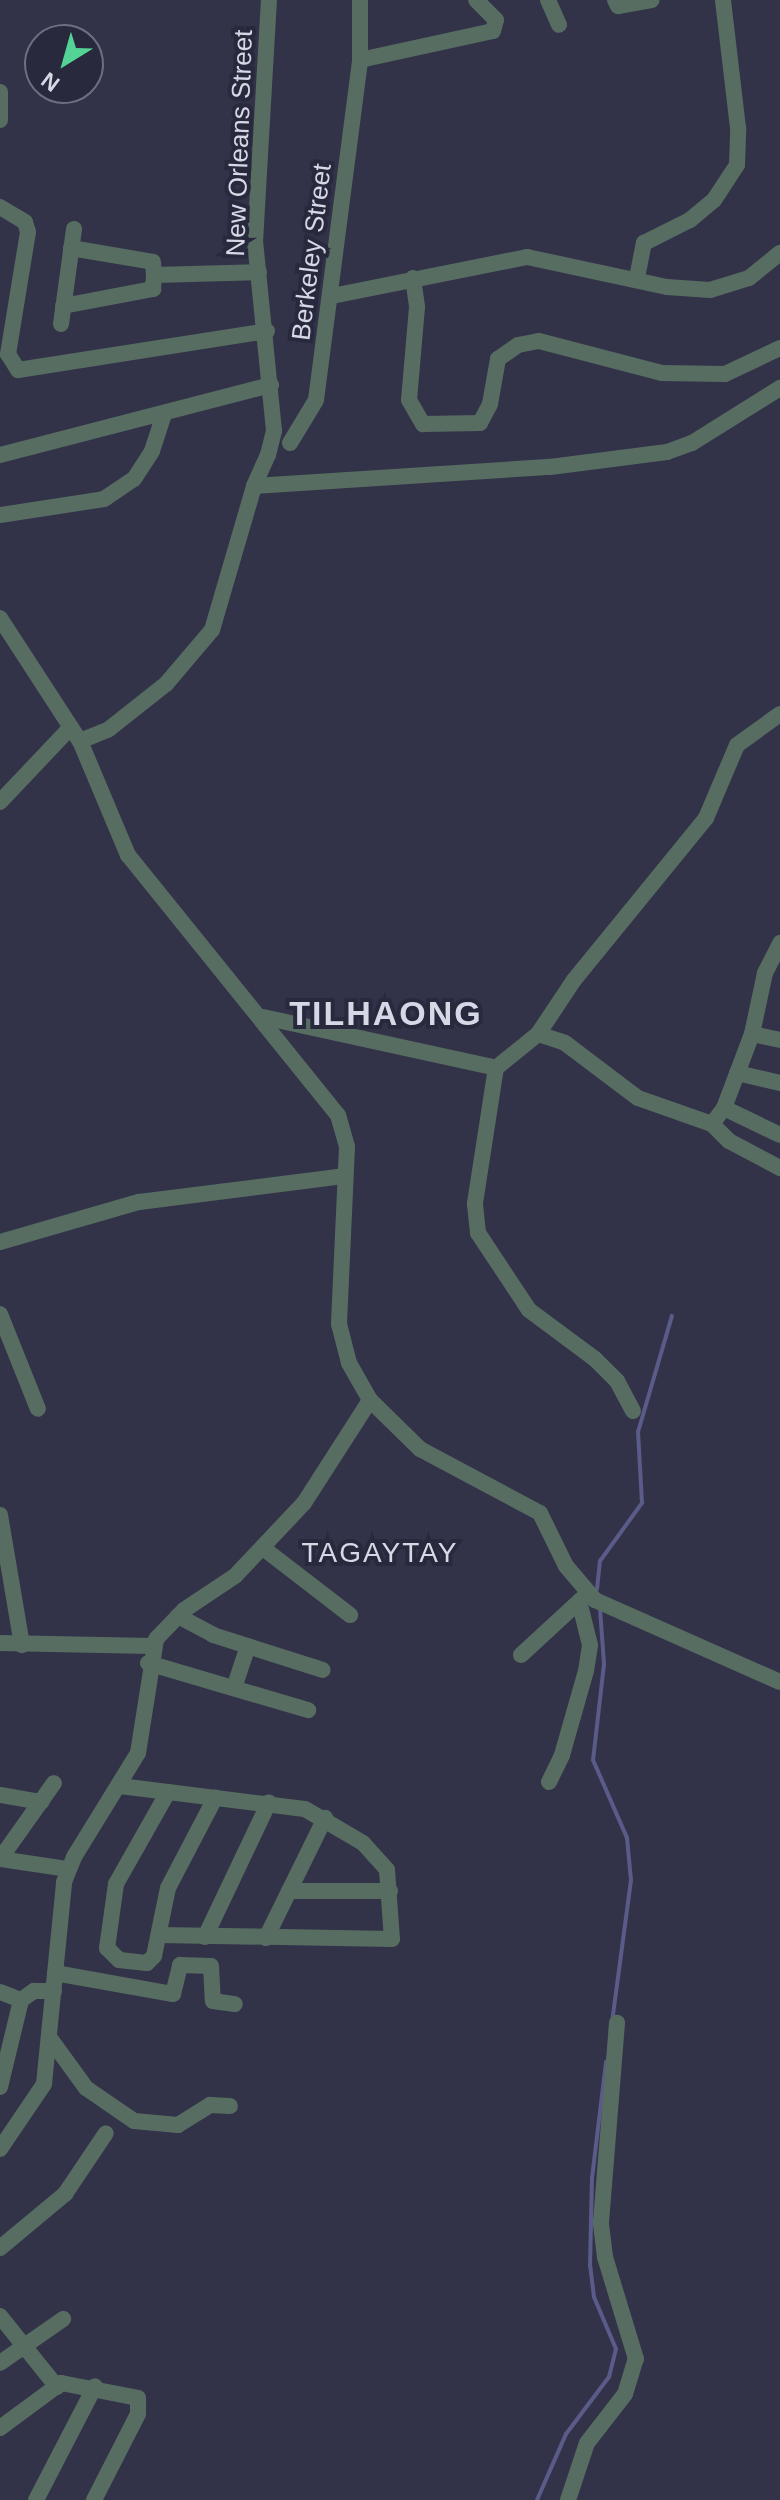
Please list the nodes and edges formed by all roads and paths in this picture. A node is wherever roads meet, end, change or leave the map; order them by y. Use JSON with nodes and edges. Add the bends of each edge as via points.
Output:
{"nodes":[{"id":1,"x":269,"y":0,"type":"edge"},
{"id":2,"x":360,"y":0,"type":"edge"},
{"id":3,"x":476,"y":0,"type":"edge"},
{"id":4,"x":548,"y":0,"type":"edge"},
{"id":5,"x":615,"y":0,"type":"edge"},
{"id":6,"x":651,"y":0,"type":"edge"},
{"id":7,"x":723,"y":0,"type":"edge"},
{"id":8,"x":559,"y":25,"type":"dead end"},
{"id":9,"x":360,"y":60,"type":"junction"},
{"id":10,"x":0,"y":92,"type":"edge"},
{"id":11,"x":0,"y":120,"type":"edge"},
{"id":12,"x":0,"y":207,"type":"edge"},
{"id":13,"x":74,"y":229,"type":"dead end"},
{"id":14,"x":71,"y":248,"type":"junction"},
{"id":15,"x":780,"y":253,"type":"edge"},
{"id":16,"x":259,"y":272,"type":"junction"},
{"id":17,"x":154,"y":275,"type":"junction"},
{"id":18,"x":413,"y":278,"type":"junction"},
{"id":19,"x":637,"y":278,"type":"junction"},
{"id":20,"x":332,"y":296,"type":"junction"},
{"id":21,"x":63,"y":306,"type":"junction"},
{"id":22,"x":61,"y":324,"type":"dead end"},
{"id":23,"x":267,"y":331,"type":"junction"},
{"id":24,"x":780,"y":348,"type":"edge"},
{"id":25,"x":271,"y":385,"type":"junction"},
{"id":26,"x":780,"y":388,"type":"edge"},
{"id":27,"x":164,"y":415,"type":"junction"},
{"id":28,"x":290,"y":443,"type":"dead end"},
{"id":29,"x":0,"y":455,"type":"edge"},
{"id":30,"x":254,"y":486,"type":"junction"},
{"id":31,"x":0,"y":515,"type":"edge"},
{"id":32,"x":0,"y":618,"type":"edge"},
{"id":33,"x":780,"y":714,"type":"edge"},
{"id":34,"x":76,"y":734,"type":"junction"},
{"id":35,"x":0,"y":802,"type":"edge"},
{"id":36,"x":779,"y":945,"type":"edge"},
{"id":37,"x":772,"y":992,"type":"edge"},
{"id":38,"x":263,"y":1017,"type":"junction"},
{"id":39,"x":538,"y":1034,"type":"junction"},
{"id":40,"x":752,"y":1034,"type":"junction"},
{"id":41,"x":780,"y":1040,"type":"edge"},
{"id":42,"x":496,"y":1068,"type":"junction"},
{"id":43,"x":737,"y":1073,"type":"junction"},
{"id":44,"x":780,"y":1083,"type":"edge"},
{"id":45,"x":724,"y":1108,"type":"junction"},
{"id":46,"x":712,"y":1124,"type":"junction"},
{"id":47,"x":780,"y":1135,"type":"edge"},
{"id":48,"x":780,"y":1168,"type":"edge"},
{"id":49,"x":345,"y":1176,"type":"junction"},
{"id":50,"x":0,"y":1242,"type":"edge"},
{"id":51,"x":0,"y":1314,"type":"edge"},
{"id":52,"x":370,"y":1400,"type":"junction"},
{"id":53,"x":38,"y":1409,"type":"dead end"},
{"id":54,"x":633,"y":1411,"type":"dead end"},
{"id":55,"x":0,"y":1515,"type":"edge"},
{"id":56,"x":263,"y":1548,"type":"junction"},
{"id":57,"x":583,"y":1598,"type":"junction"},
{"id":58,"x":350,"y":1615,"type":"dead end"},
{"id":59,"x":178,"y":1616,"type":"junction"},
{"id":60,"x":0,"y":1643,"type":"edge"},
{"id":61,"x":22,"y":1645,"type":"junction"},
{"id":62,"x":248,"y":1646,"type":"junction"},
{"id":63,"x":150,"y":1655,"type":"junction"},
{"id":64,"x":521,"y":1655,"type":"dead end"},
{"id":65,"x":323,"y":1670,"type":"dead end"},
{"id":66,"x":780,"y":1682,"type":"edge"},
{"id":67,"x":234,"y":1688,"type":"junction"},
{"id":68,"x":308,"y":1710,"type":"dead end"},
{"id":69,"x":549,"y":1782,"type":"dead end"},
{"id":70,"x":54,"y":1783,"type":"dead end"},
{"id":71,"x":120,"y":1786,"type":"junction"},
{"id":72,"x":168,"y":1792,"type":"junction"},
{"id":73,"x":0,"y":1795,"type":"edge"},
{"id":74,"x":215,"y":1798,"type":"junction"},
{"id":75,"x":41,"y":1802,"type":"junction"},
{"id":76,"x":269,"y":1802,"type":"junction"},
{"id":77,"x":325,"y":1818,"type":"junction"},
{"id":78,"x":0,"y":1859,"type":"edge"},
{"id":79,"x":68,"y":1869,"type":"junction"},
{"id":80,"x":289,"y":1891,"type":"junction"},
{"id":81,"x":390,"y":1891,"type":"junction"},
{"id":82,"x":159,"y":1935,"type":"junction"},
{"id":83,"x":205,"y":1937,"type":"junction"},
{"id":84,"x":266,"y":1938,"type":"junction"},
{"id":85,"x":55,"y":1973,"type":"junction"},
{"id":86,"x":54,"y":1991,"type":"junction"},
{"id":87,"x":0,"y":1992,"type":"edge"},
{"id":88,"x":21,"y":2000,"type":"junction"},
{"id":89,"x":235,"y":2004,"type":"dead end"},
{"id":90,"x":617,"y":2023,"type":"dead end"},
{"id":91,"x":49,"y":2037,"type":"junction"},
{"id":92,"x":5,"y":2051,"type":"edge"},
{"id":93,"x":0,"y":2087,"type":"edge"},
{"id":94,"x":230,"y":2106,"type":"dead end"},
{"id":95,"x":106,"y":2133,"type":"dead end"},
{"id":96,"x":0,"y":2149,"type":"edge"},
{"id":97,"x":0,"y":2248,"type":"edge"},
{"id":98,"x":0,"y":2316,"type":"edge"},
{"id":99,"x":63,"y":2319,"type":"dead end"},
{"id":100,"x":25,"y":2345,"type":"junction"},
{"id":101,"x":0,"y":2363,"type":"edge"},
{"id":102,"x":95,"y":2386,"type":"junction"},
{"id":103,"x":57,"y":2387,"type":"junction"},
{"id":104,"x":2,"y":2431,"type":"edge"},
{"id":105,"x":36,"y":2500,"type":"edge"},
{"id":106,"x":94,"y":2500,"type":"edge"},
{"id":107,"x":568,"y":2500,"type":"edge"}],
"edges":[{"from":1,"to":16,"type":"street","name":"New Orleans Street","via":[[255,242]]},
{"from":2,"to":9,"type":"street","name":"Berkeley Street"},
{"from":3,"to":9,"type":"street","via":[[496,20],[493,31]]},
{"from":4,"to":8,"type":"street"},
{"from":5,"to":6,"type":"street","via":[[618,6]]},
{"from":7,"to":19,"type":"street","via":[[739,138],[737,165],[714,200],[690,220],[644,243]]},
{"from":9,"to":20,"type":"street","name":"Berkeley Street"},
{"from":10,"to":11,"type":"street"},
{"from":12,"to":23,"type":"street","via":[[25,222],[28,232],[8,354],[18,370]]},
{"from":13,"to":14,"type":"street"},
{"from":14,"to":17,"type":"street","via":[[153,262]]},
{"from":14,"to":21,"type":"street"},
{"from":15,"to":19,"type":"street","via":[[749,278],[710,290]]},
{"from":16,"to":17,"type":"street"},
{"from":16,"to":23,"type":"street","name":"New Orleans Street"},
{"from":17,"to":21,"type":"street","via":[[153,289]]},
{"from":18,"to":19,"type":"street","via":[[527,257]]},
{"from":18,"to":20,"type":"street"},
{"from":18,"to":24,"type":"street","via":[[417,307],[409,400],[423,424],[480,423],[490,404],[498,359],[518,345],[539,341],[662,373],[725,374]]},
{"from":20,"to":28,"type":"street","name":"Berkeley Street","via":[[316,400]]},
{"from":21,"to":22,"type":"street"},
{"from":23,"to":25,"type":"street","name":"New Orleans Street"},
{"from":25,"to":27,"type":"street"},
{"from":25,"to":30,"type":"street","name":"New Orleans Street","via":[[274,431]]},
{"from":26,"to":30,"type":"street","via":[[692,443],[667,452],[550,467]]},
{"from":27,"to":29,"type":"street"},
{"from":27,"to":31,"type":"street","via":[[152,451],[134,479],[104,499]]},
{"from":30,"to":34,"type":"street","name":"New Orleans Street","via":[[212,630],[166,684],[109,729]]},
{"from":32,"to":34,"type":"street"},
{"from":33,"to":39,"type":"street","via":[[737,745],[706,818],[574,980]]},
{"from":34,"to":35,"type":"street"},
{"from":34,"to":38,"type":"street","via":[[128,855],[160,900]]},
{"from":36,"to":37,"type":"street"},
{"from":37,"to":40,"type":"street"},
{"from":38,"to":42,"type":"street"},
{"from":38,"to":49,"type":"street","via":[[338,1115],[347,1147]]},
{"from":39,"to":42,"type":"street"},
{"from":39,"to":46,"type":"street","via":[[565,1043],[638,1098]]},
{"from":40,"to":41,"type":"street"},
{"from":40,"to":43,"type":"street"},
{"from":42,"to":54,"type":"street","via":[[475,1203],[478,1233],[529,1310],[595,1359],[617,1381]]},
{"from":43,"to":44,"type":"street"},
{"from":43,"to":45,"type":"street"},
{"from":45,"to":46,"type":"street"},
{"from":45,"to":47,"type":"street"},
{"from":46,"to":48,"type":"street","via":[[729,1141]]},
{"from":49,"to":50,"type":"street","via":[[139,1202]]},
{"from":49,"to":52,"type":"street","via":[[339,1324],[349,1363]]},
{"from":51,"to":53,"type":"street"},
{"from":52,"to":56,"type":"street","via":[[336,1458]]},
{"from":52,"to":57,"type":"street","via":[[438,1461],[540,1513]]},
{"from":55,"to":61,"type":"street"},
{"from":56,"to":58,"type":"street"},
{"from":56,"to":59,"type":"street","via":[[235,1576]]},
{"from":57,"to":64,"type":"street"},
{"from":57,"to":66,"type":"street"},
{"from":57,"to":69,"type":"street","via":[[590,1645],[586,1671]]},
{"from":59,"to":62,"type":"street","via":[[200,1630]]},
{"from":59,"to":63,"type":"street"},
{"from":60,"to":61,"type":"street"},
{"from":61,"to":63,"type":"street"},
{"from":62,"to":65,"type":"street"},
{"from":62,"to":67,"type":"street"},
{"from":63,"to":67,"type":"street"},
{"from":63,"to":71,"type":"street","via":[[141,1743]]},
{"from":67,"to":68,"type":"street"},
{"from":70,"to":75,"type":"street"},
{"from":71,"to":72,"type":"street"},
{"from":71,"to":79,"type":"street"},
{"from":72,"to":74,"type":"street"},
{"from":72,"to":82,"type":"street","via":[[116,1884],[107,1948],[114,1958],[147,1963]]},
{"from":73,"to":75,"type":"street"},
{"from":74,"to":76,"type":"street"},
{"from":74,"to":82,"type":"street","via":[[168,1888]]},
{"from":75,"to":78,"type":"street"},
{"from":76,"to":77,"type":"street"},
{"from":76,"to":83,"type":"street"},
{"from":77,"to":80,"type":"street"},
{"from":77,"to":81,"type":"street","via":[[376,1853],[384,1863]]},
{"from":78,"to":79,"type":"street"},
{"from":79,"to":85,"type":"street"},
{"from":80,"to":81,"type":"street"},
{"from":80,"to":84,"type":"street"},
{"from":81,"to":84,"type":"street","via":[[392,1939]]},
{"from":82,"to":83,"type":"street"},
{"from":83,"to":84,"type":"street"},
{"from":85,"to":86,"type":"street"},
{"from":85,"to":89,"type":"street","via":[[173,1994],[180,1965],[211,1966],[213,2001]]},
{"from":86,"to":88,"type":"street","via":[[34,1991]]},
{"from":86,"to":91,"type":"street"},
{"from":87,"to":88,"type":"street"},
{"from":88,"to":92,"type":"street"},
{"from":90,"to":107,"type":"street","via":[[601,2222],[605,2257],[636,2359],[625,2394],[587,2443]]},
{"from":91,"to":94,"type":"street","via":[[86,2088],[134,2121],[178,2125],[210,2105]]},
{"from":91,"to":96,"type":"street","via":[[44,2084]]},
{"from":92,"to":93,"type":"street"},
{"from":95,"to":97,"type":"street","via":[[65,2194]]},
{"from":98,"to":100,"type":"street"},
{"from":99,"to":100,"type":"street"},
{"from":100,"to":101,"type":"street"},
{"from":100,"to":103,"type":"street"},
{"from":102,"to":103,"type":"street"},
{"from":102,"to":105,"type":"street"},
{"from":102,"to":106,"type":"street","via":[[138,2398],[138,2414]]},
{"from":103,"to":104,"type":"street"}]}
